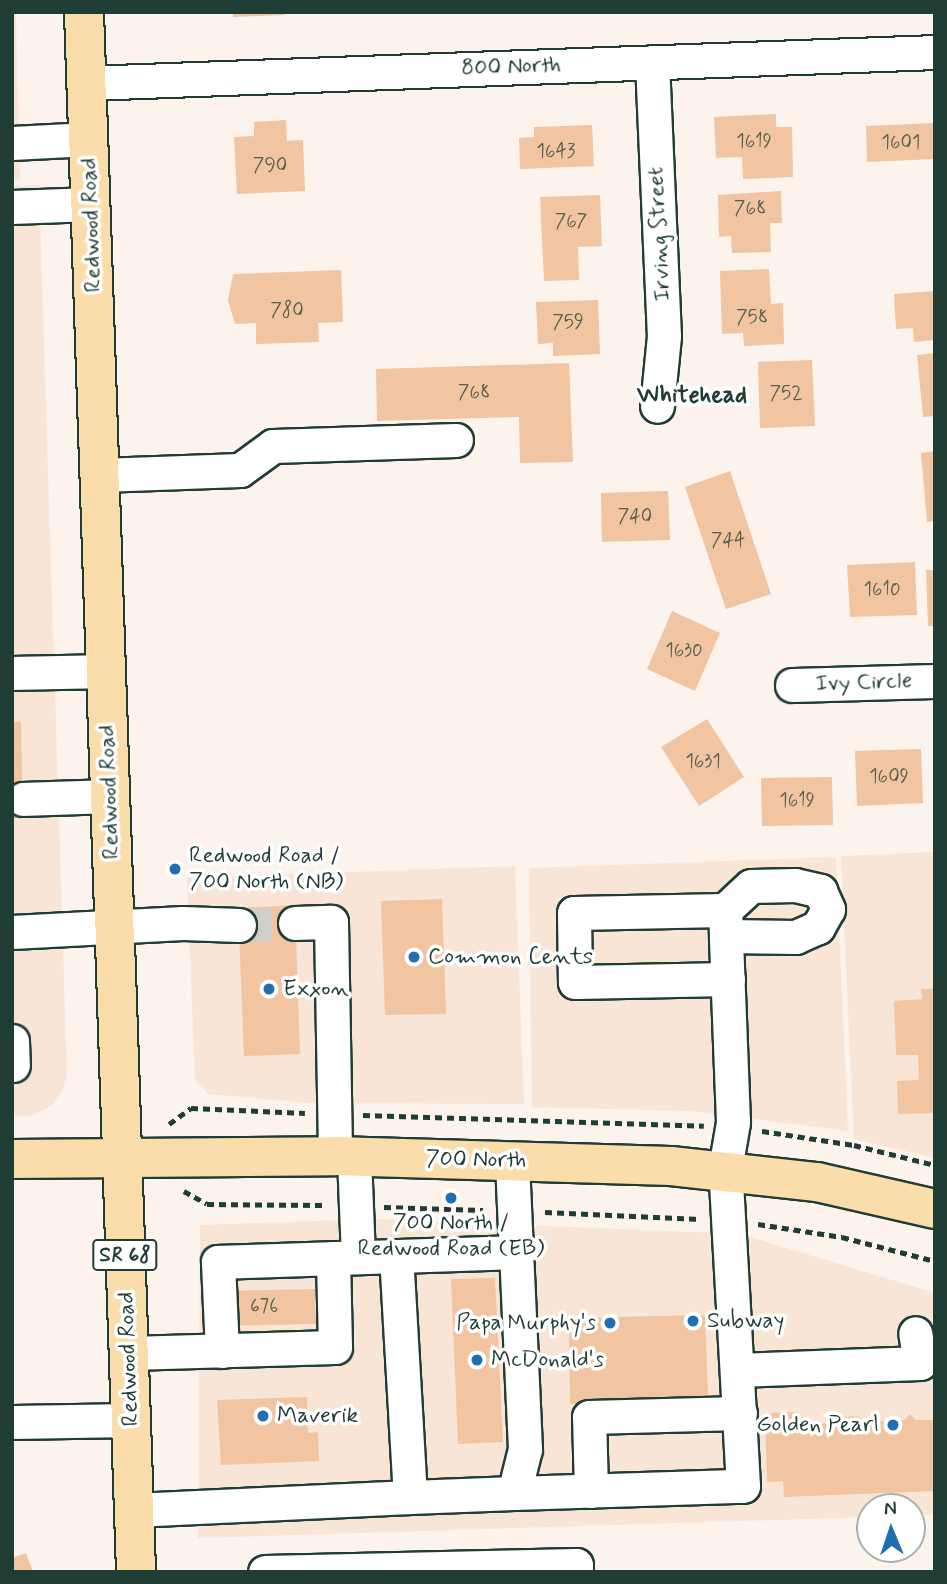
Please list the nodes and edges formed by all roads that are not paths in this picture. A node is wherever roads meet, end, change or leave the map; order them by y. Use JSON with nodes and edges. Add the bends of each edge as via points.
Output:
{"nodes":[{"id":1,"x":84,"y":12,"type":"edge"},
{"id":2,"x":935,"y":52,"type":"edge"},
{"id":3,"x":652,"y":62,"type":"junction"},
{"id":4,"x":87,"y":83,"type":"junction"},
{"id":5,"x":12,"y":136,"type":"edge"},
{"id":6,"x":89,"y":139,"type":"junction"},
{"id":7,"x":12,"y":143,"type":"edge"},
{"id":8,"x":91,"y":204,"type":"junction"},
{"id":9,"x":12,"y":207,"type":"edge"},
{"id":10,"x":657,"y":406,"type":"dead end"},
{"id":11,"x":456,"y":440,"type":"dead end"},
{"id":12,"x":100,"y":475,"type":"junction"},
{"id":13,"x":106,"y":671,"type":"junction"},
{"id":14,"x":12,"y":673,"type":"edge"},
{"id":15,"x":935,"y":681,"type":"edge"},
{"id":16,"x":792,"y":685,"type":"dead end"},
{"id":17,"x":110,"y":796,"type":"junction"},
{"id":18,"x":23,"y":799,"type":"dead end"},
{"id":19,"x":295,"y":923,"type":"tunnel mouth"},
{"id":20,"x":239,"y":925,"type":"tunnel mouth"},
{"id":21,"x":115,"y":928,"type":"junction"},
{"id":22,"x":12,"y":932,"type":"edge"},
{"id":23,"x":727,"y":979,"type":"junction"},
{"id":24,"x":12,"y":1041,"type":"edge"},
{"id":25,"x":13,"y":1065,"type":"edge"},
{"id":26,"x":122,"y":1156,"type":"junction"},
{"id":27,"x":344,"y":1157,"type":"junction"},
{"id":28,"x":12,"y":1158,"type":"edge"},
{"id":29,"x":512,"y":1161,"type":"junction"},
{"id":30,"x":725,"y":1170,"type":"junction"},
{"id":31,"x":935,"y":1209,"type":"edge"},
{"id":32,"x":517,"y":1252,"type":"junction"},
{"id":33,"x":396,"y":1256,"type":"junction"},
{"id":34,"x":345,"y":1258,"type":"junction"},
{"id":35,"x":915,"y":1333,"type":"dead end"},
{"id":36,"x":222,"y":1351,"type":"junction"},
{"id":37,"x":129,"y":1353,"type":"junction"},
{"id":38,"x":738,"y":1370,"type":"junction"},
{"id":39,"x":740,"y":1413,"type":"junction"},
{"id":40,"x":131,"y":1420,"type":"junction"},
{"id":41,"x":12,"y":1422,"type":"edge"},
{"id":42,"x":592,"y":1491,"type":"junction"},
{"id":43,"x":514,"y":1493,"type":"junction"},
{"id":44,"x":410,"y":1497,"type":"junction"},
{"id":45,"x":134,"y":1510,"type":"junction"},
{"id":46,"x":136,"y":1572,"type":"edge"},
{"id":47,"x":265,"y":1572,"type":"edge"},
{"id":48,"x":576,"y":1572,"type":"edge"}],
"edges":[{"from":1,"to":4,"type":"main road","name":"Redwood Road","number":"SR 68"},
{"from":2,"to":3,"type":"street","name":"800 North"},
{"from":3,"to":4,"type":"street","name":"800 North"},
{"from":3,"to":10,"type":"street","name":"Irving Street","via":[[664,336]]},
{"from":4,"to":6,"type":"main road","name":"Redwood Road","number":"SR 68"},
{"from":5,"to":7,"type":"street"},
{"from":6,"to":7,"type":"street"},
{"from":6,"to":8,"type":"main road","name":"Redwood Road","number":"SR 68"},
{"from":8,"to":9,"type":"street"},
{"from":8,"to":12,"type":"main road","name":"Redwood Road","number":"SR 68"},
{"from":11,"to":12,"type":"street","via":[[273,446],[240,470]]},
{"from":12,"to":13,"type":"main road","name":"Redwood Road","number":"SR 68"},
{"from":13,"to":14,"type":"street"},
{"from":13,"to":17,"type":"main road","name":"Redwood Road","number":"SR 68"},
{"from":15,"to":16,"type":"street","name":"Ivy Circle"},
{"from":17,"to":18,"type":"street"},
{"from":17,"to":21,"type":"main road","name":"Redwood Road","number":"SR 68"},
{"from":19,"to":27,"type":"street","via":[[331,922]]},
{"from":20,"to":21,"type":"street"},
{"from":21,"to":22,"type":"street"},
{"from":21,"to":26,"type":"main road","name":"Redwood Road","number":"SR 68"},
{"from":23,"to":23,"type":"street","via":[[725,923],[575,913],[575,982]]},
{"from":23,"to":30,"type":"street","via":[[733,1122]]},
{"from":24,"to":25,"type":"street"},
{"from":26,"to":27,"type":"main road","name":"700 North"},
{"from":26,"to":28,"type":"main road","name":"700 North"},
{"from":26,"to":37,"type":"main road","name":"Redwood Road","number":"SR 68"},
{"from":27,"to":29,"type":"main road","name":"700 North"},
{"from":27,"to":34,"type":"street"},
{"from":29,"to":30,"type":"main road","name":"700 North"},
{"from":29,"to":32,"type":"street"},
{"from":30,"to":31,"type":"main road","name":"700 North","via":[[864,1190]]},
{"from":30,"to":38,"type":"street"},
{"from":32,"to":33,"type":"street"},
{"from":32,"to":43,"type":"street","via":[[525,1449]]},
{"from":33,"to":34,"type":"street"},
{"from":33,"to":44,"type":"street"},
{"from":34,"to":36,"type":"street","via":[[335,1347]]},
{"from":34,"to":36,"type":"street","via":[[218,1262]]},
{"from":35,"to":38,"type":"street","via":[[920,1363]]},
{"from":36,"to":37,"type":"street"},
{"from":37,"to":40,"type":"main road","name":"Redwood Road","number":"SR 68"},
{"from":38,"to":39,"type":"street"},
{"from":39,"to":42,"type":"street","via":[[743,1486]]},
{"from":39,"to":42,"type":"street","via":[[589,1417]]},
{"from":40,"to":41,"type":"street"},
{"from":40,"to":45,"type":"main road","name":"Redwood Road","number":"SR 68"},
{"from":42,"to":43,"type":"street"},
{"from":43,"to":44,"type":"street"},
{"from":44,"to":45,"type":"street"},
{"from":45,"to":46,"type":"main road","name":"Redwood Road","number":"SR 68"},
{"from":47,"to":48,"type":"street","via":[[576,1565]]}]}
